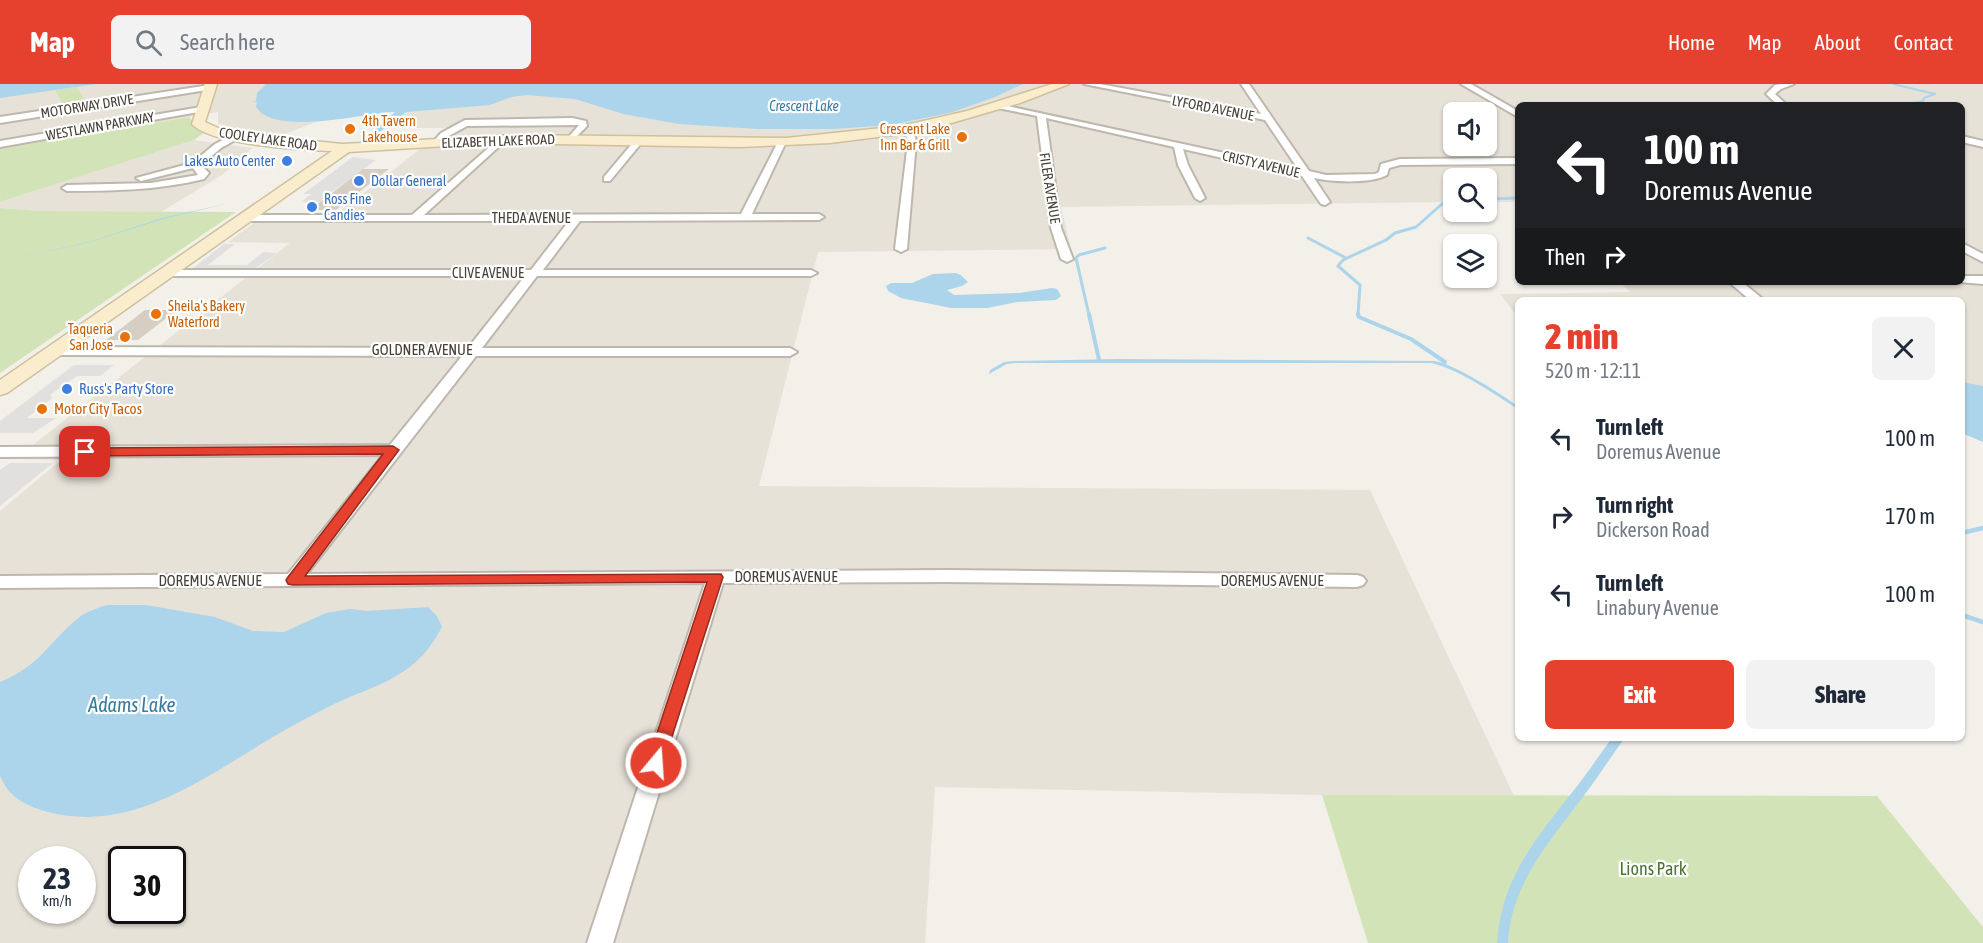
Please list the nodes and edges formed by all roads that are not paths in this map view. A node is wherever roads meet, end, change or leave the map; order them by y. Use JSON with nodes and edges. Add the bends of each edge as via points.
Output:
{"nodes":[{"id":1,"x":1063,"y":84,"type":"edge"},
{"id":2,"x":1088,"y":84,"type":"edge"},
{"id":3,"x":1245,"y":84,"type":"edge"},
{"id":4,"x":1465,"y":84,"type":"edge"},
{"id":5,"x":1790,"y":84,"type":"edge"},
{"id":6,"x":210,"y":85,"type":"edge"},
{"id":7,"x":1779,"y":102,"type":"edge"},
{"id":8,"x":1001,"y":106,"type":"junction"},
{"id":9,"x":201,"y":110,"type":"junction"},
{"id":10,"x":1515,"y":112,"type":"edge"},
{"id":11,"x":1041,"y":116,"type":"junction"},
{"id":12,"x":1268,"y":118,"type":"junction"},
{"id":13,"x":0,"y":120,"type":"edge"},
{"id":14,"x":903,"y":130,"type":"junction"},
{"id":15,"x":234,"y":137,"type":"junction"},
{"id":16,"x":502,"y":139,"type":"junction"},
{"id":17,"x":570,"y":140,"type":"junction"},
{"id":18,"x":1965,"y":140,"type":"edge"},
{"id":19,"x":639,"y":141,"type":"junction"},
{"id":20,"x":782,"y":142,"type":"junction"},
{"id":21,"x":437,"y":143,"type":"junction"},
{"id":22,"x":0,"y":144,"type":"edge"},
{"id":23,"x":1983,"y":144,"type":"edge"},
{"id":24,"x":1178,"y":146,"type":"junction"},
{"id":25,"x":346,"y":148,"type":"junction"},
{"id":26,"x":1515,"y":161,"type":"edge"},
{"id":27,"x":1306,"y":174,"type":"junction"},
{"id":28,"x":607,"y":179,"type":"dead end"},
{"id":29,"x":67,"y":188,"type":"dead end"},
{"id":30,"x":1200,"y":198,"type":"dead end"},
{"id":31,"x":1325,"y":202,"type":"dead end"},
{"id":32,"x":745,"y":217,"type":"junction"},
{"id":33,"x":819,"y":217,"type":"dead end"},
{"id":34,"x":244,"y":218,"type":"junction"},
{"id":35,"x":415,"y":218,"type":"junction"},
{"id":36,"x":577,"y":218,"type":"junction"},
{"id":37,"x":1965,"y":248,"type":"edge"},
{"id":38,"x":902,"y":249,"type":"dead end"},
{"id":39,"x":1067,"y":259,"type":"dead end"},
{"id":40,"x":1983,"y":259,"type":"edge"},
{"id":41,"x":534,"y":272,"type":"junction"},
{"id":42,"x":164,"y":273,"type":"junction"},
{"id":43,"x":811,"y":273,"type":"dead end"},
{"id":44,"x":1965,"y":280,"type":"edge"},
{"id":45,"x":1983,"y":280,"type":"edge"},
{"id":46,"x":1740,"y":285,"type":"edge"},
{"id":47,"x":1754,"y":297,"type":"edge"},
{"id":48,"x":474,"y":350,"type":"junction"},
{"id":49,"x":54,"y":351,"type":"junction"},
{"id":50,"x":790,"y":352,"type":"dead end"},
{"id":51,"x":0,"y":388,"type":"edge"},
{"id":52,"x":393,"y":450,"type":"junction"},
{"id":53,"x":0,"y":453,"type":"edge"},
{"id":54,"x":716,"y":577,"type":"junction"},
{"id":55,"x":293,"y":580,"type":"junction"},
{"id":56,"x":0,"y":582,"type":"edge"},
{"id":57,"x":1357,"y":582,"type":"dead end"},
{"id":58,"x":600,"y":943,"type":"edge"}],
"edges":[{"from":1,"to":8,"type":"main road","name":"ELIZABETH LAKE ROAD"},
{"from":2,"to":12,"type":"street","name":"LYFORD AVENUE"},
{"from":3,"to":12,"type":"street"},
{"from":4,"to":10,"type":"street"},
{"from":5,"to":7,"type":"street","via":[[1770,94]]},
{"from":6,"to":9,"type":"main road"},
{"from":6,"to":13,"type":"street","name":"MOTORWAY DRIVE"},
{"from":8,"to":11,"type":"street","name":"CRISTY AVENUE"},
{"from":8,"to":14,"type":"main road","name":"ELIZABETH LAKE ROAD"},
{"from":9,"to":15,"type":"main road","name":"COOLEY LAKE ROAD","via":[[198,124],[219,135]]},
{"from":9,"to":22,"type":"street","name":"WESTLAWN PARKWAY"},
{"from":11,"to":24,"type":"street","name":"CRISTY AVENUE"},
{"from":11,"to":39,"type":"street","name":"FILER AVENUE","via":[[1056,228]]},
{"from":12,"to":27,"type":"street"},
{"from":14,"to":20,"type":"main road","name":"ELIZABETH LAKE ROAD"},
{"from":14,"to":38,"type":"street","via":[[912,142]]},
{"from":15,"to":25,"type":"main road","name":"COOLEY LAKE ROAD"},
{"from":15,"to":29,"type":"street","via":[[195,165],[204,173],[201,177],[119,188]]},
{"from":16,"to":17,"type":"main road","name":"ELIZABETH LAKE ROAD"},
{"from":16,"to":21,"type":"main road","name":"ELIZABETH LAKE ROAD"},
{"from":16,"to":35,"type":"street"},
{"from":17,"to":19,"type":"main road","name":"ELIZABETH LAKE ROAD"},
{"from":17,"to":21,"type":"street","via":[[583,123],[471,122],[452,129]]},
{"from":18,"to":23,"type":"street"},
{"from":19,"to":20,"type":"main road","name":"ELIZABETH LAKE ROAD"},
{"from":19,"to":28,"type":"street"},
{"from":20,"to":32,"type":"street"},
{"from":21,"to":25,"type":"main road","name":"ELIZABETH LAKE ROAD"},
{"from":24,"to":27,"type":"street","name":"CRISTY AVENUE"},
{"from":24,"to":30,"type":"street"},
{"from":25,"to":34,"type":"main road"},
{"from":26,"to":27,"type":"street","name":"CRISTY AVENUE","via":[[1400,162],[1387,164],[1377,177],[1362,178]]},
{"from":27,"to":31,"type":"street"},
{"from":32,"to":33,"type":"street","name":"THEDA AVENUE"},
{"from":32,"to":36,"type":"street","name":"THEDA AVENUE"},
{"from":34,"to":35,"type":"street","name":"THEDA AVENUE"},
{"from":34,"to":42,"type":"main road"},
{"from":35,"to":36,"type":"street","name":"THEDA AVENUE"},
{"from":36,"to":41,"type":"street"},
{"from":37,"to":40,"type":"street"},
{"from":41,"to":42,"type":"street","name":"CLIVE AVENUE"},
{"from":41,"to":43,"type":"street","name":"CLIVE AVENUE"},
{"from":41,"to":48,"type":"street"},
{"from":42,"to":49,"type":"main road"},
{"from":44,"to":45,"type":"street"},
{"from":46,"to":47,"type":"street"},
{"from":48,"to":49,"type":"street","name":"GOLDNER AVENUE"},
{"from":48,"to":50,"type":"street","name":"GOLDNER AVENUE"},
{"from":48,"to":52,"type":"street"},
{"from":49,"to":51,"type":"main road"},
{"from":52,"to":53,"type":"street"},
{"from":52,"to":55,"type":"street"},
{"from":54,"to":55,"type":"street","name":"DOREMUS AVENUE"},
{"from":54,"to":57,"type":"street","name":"DOREMUS AVENUE"},
{"from":54,"to":58,"type":"street"},
{"from":55,"to":56,"type":"street","name":"DOREMUS AVENUE"}]}
